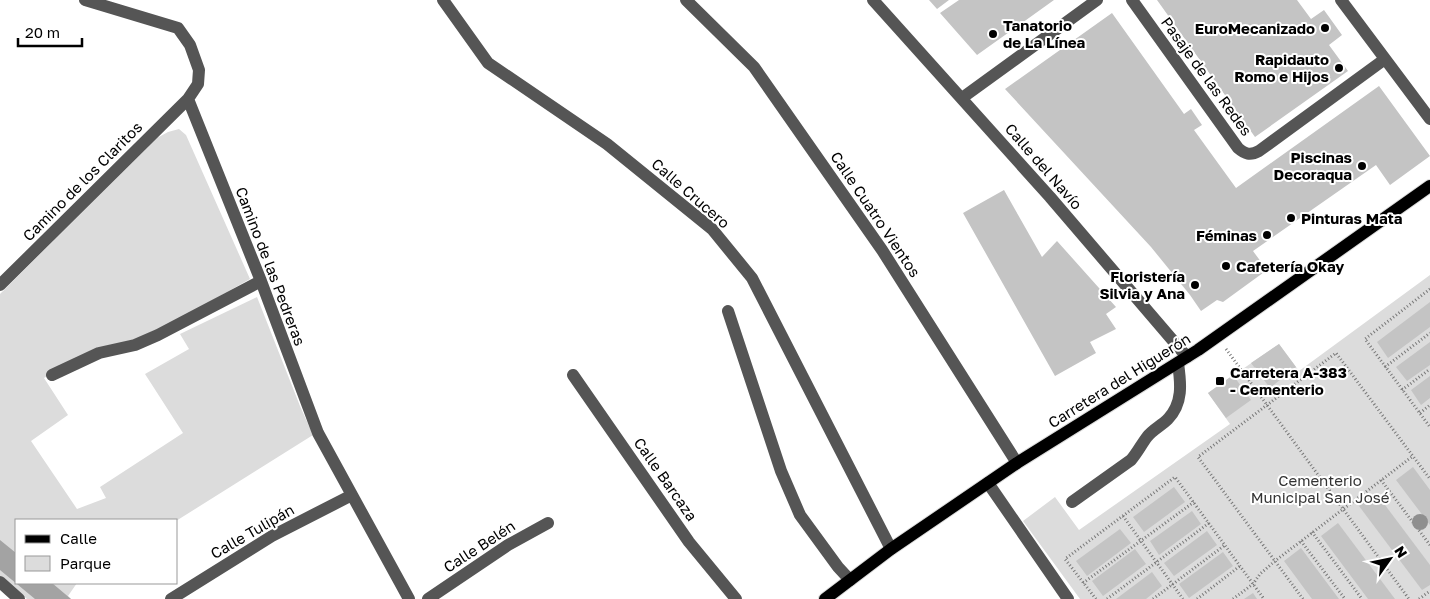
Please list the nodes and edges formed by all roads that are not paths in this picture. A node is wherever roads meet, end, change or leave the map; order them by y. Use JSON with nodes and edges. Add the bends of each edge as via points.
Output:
{"nodes":[{"id":1,"x":86,"y":0,"type":"edge"},
{"id":2,"x":443,"y":0,"type":"edge"},
{"id":3,"x":686,"y":0,"type":"edge"},
{"id":4,"x":873,"y":0,"type":"edge"},
{"id":5,"x":1097,"y":0,"type":"edge"},
{"id":6,"x":1132,"y":0,"type":"edge"},
{"id":7,"x":1341,"y":0,"type":"edge"},
{"id":8,"x":1385,"y":59,"type":"junction"},
{"id":9,"x":962,"y":98,"type":"junction"},
{"id":10,"x":188,"y":100,"type":"junction"},
{"id":11,"x":1430,"y":118,"type":"edge"},
{"id":12,"x":1430,"y":186,"type":"edge"},
{"id":13,"x":261,"y":281,"type":"junction"},
{"id":14,"x":0,"y":285,"type":"edge"},
{"id":15,"x":728,"y":311,"type":"dead end"},
{"id":16,"x":1182,"y":360,"type":"junction"},
{"id":17,"x":52,"y":375,"type":"dead end"},
{"id":18,"x":573,"y":375,"type":"dead end"},
{"id":19,"x":1017,"y":464,"type":"junction"},
{"id":20,"x":988,"y":483,"type":"junction"},
{"id":21,"x":352,"y":495,"type":"junction"},
{"id":22,"x":1072,"y":502,"type":"dead end"},
{"id":23,"x":548,"y":523,"type":"dead end"},
{"id":24,"x":891,"y":549,"type":"junction"},
{"id":25,"x":850,"y":580,"type":"junction"},
{"id":26,"x":2,"y":589,"type":"edge"},
{"id":27,"x":19,"y":599,"type":"edge"},
{"id":28,"x":171,"y":599,"type":"edge"},
{"id":29,"x":409,"y":599,"type":"edge"},
{"id":30,"x":428,"y":599,"type":"edge"},
{"id":31,"x":736,"y":599,"type":"edge"},
{"id":32,"x":825,"y":599,"type":"edge"},
{"id":33,"x":1068,"y":599,"type":"edge"}],
"edges":[{"from":1,"to":10,"type":"street","via":[[178,28],[190,45],[199,70],[198,84]]},
{"from":2,"to":24,"type":"street","name":"Calle Crucero","via":[[488,63],[608,144],[712,229],[752,278]]},
{"from":3,"to":19,"type":"street","name":"Calle Cuatro Vientos","via":[[754,67],[882,250]]},
{"from":4,"to":9,"type":"street","name":"Calle del Navío"},
{"from":5,"to":9,"type":"street"},
{"from":6,"to":8,"type":"street","name":"Pasaje de las Redes","via":[[1244,153],[1259,151]]},
{"from":7,"to":8,"type":"street"},
{"from":8,"to":11,"type":"street"},
{"from":9,"to":16,"type":"street","name":"Calle del Navío","via":[[1087,240]]},
{"from":10,"to":13,"type":"street","name":"Camino de las Pedreras"},
{"from":10,"to":14,"type":"street","name":"Camino de los Claritos"},
{"from":12,"to":16,"type":"main road","name":"Carretera del Higuerón"},
{"from":13,"to":17,"type":"street","via":[[158,335],[135,345],[99,353]]},
{"from":13,"to":21,"type":"street","name":"Camino de las Pedreras","via":[[318,433]]},
{"from":15,"to":25,"type":"street","via":[[781,471],[800,515]]},
{"from":16,"to":19,"type":"main road","name":"Carretera del Higuerón"},
{"from":16,"to":22,"type":"street","via":[[1181,388],[1169,418],[1147,436],[1131,460]]},
{"from":18,"to":31,"type":"street","name":"Calle Barcaza","via":[[689,542]]},
{"from":19,"to":20,"type":"main road","name":"Carretera del Higuerón"},
{"from":20,"to":24,"type":"main road","name":"Carretera del Higuerón"},
{"from":20,"to":33,"type":"street"},
{"from":21,"to":28,"type":"street","name":"Calle Tulipán","via":[[272,536]]},
{"from":21,"to":29,"type":"street","name":"Camino de las Pedreras"},
{"from":23,"to":30,"type":"street","name":"Calle Belén","via":[[508,545]]},
{"from":24,"to":25,"type":"main road","name":"Carretera del Higuerón"},
{"from":25,"to":32,"type":"main road","name":"Carretera del Higuerón"},
{"from":26,"to":27,"type":"street"}]}
